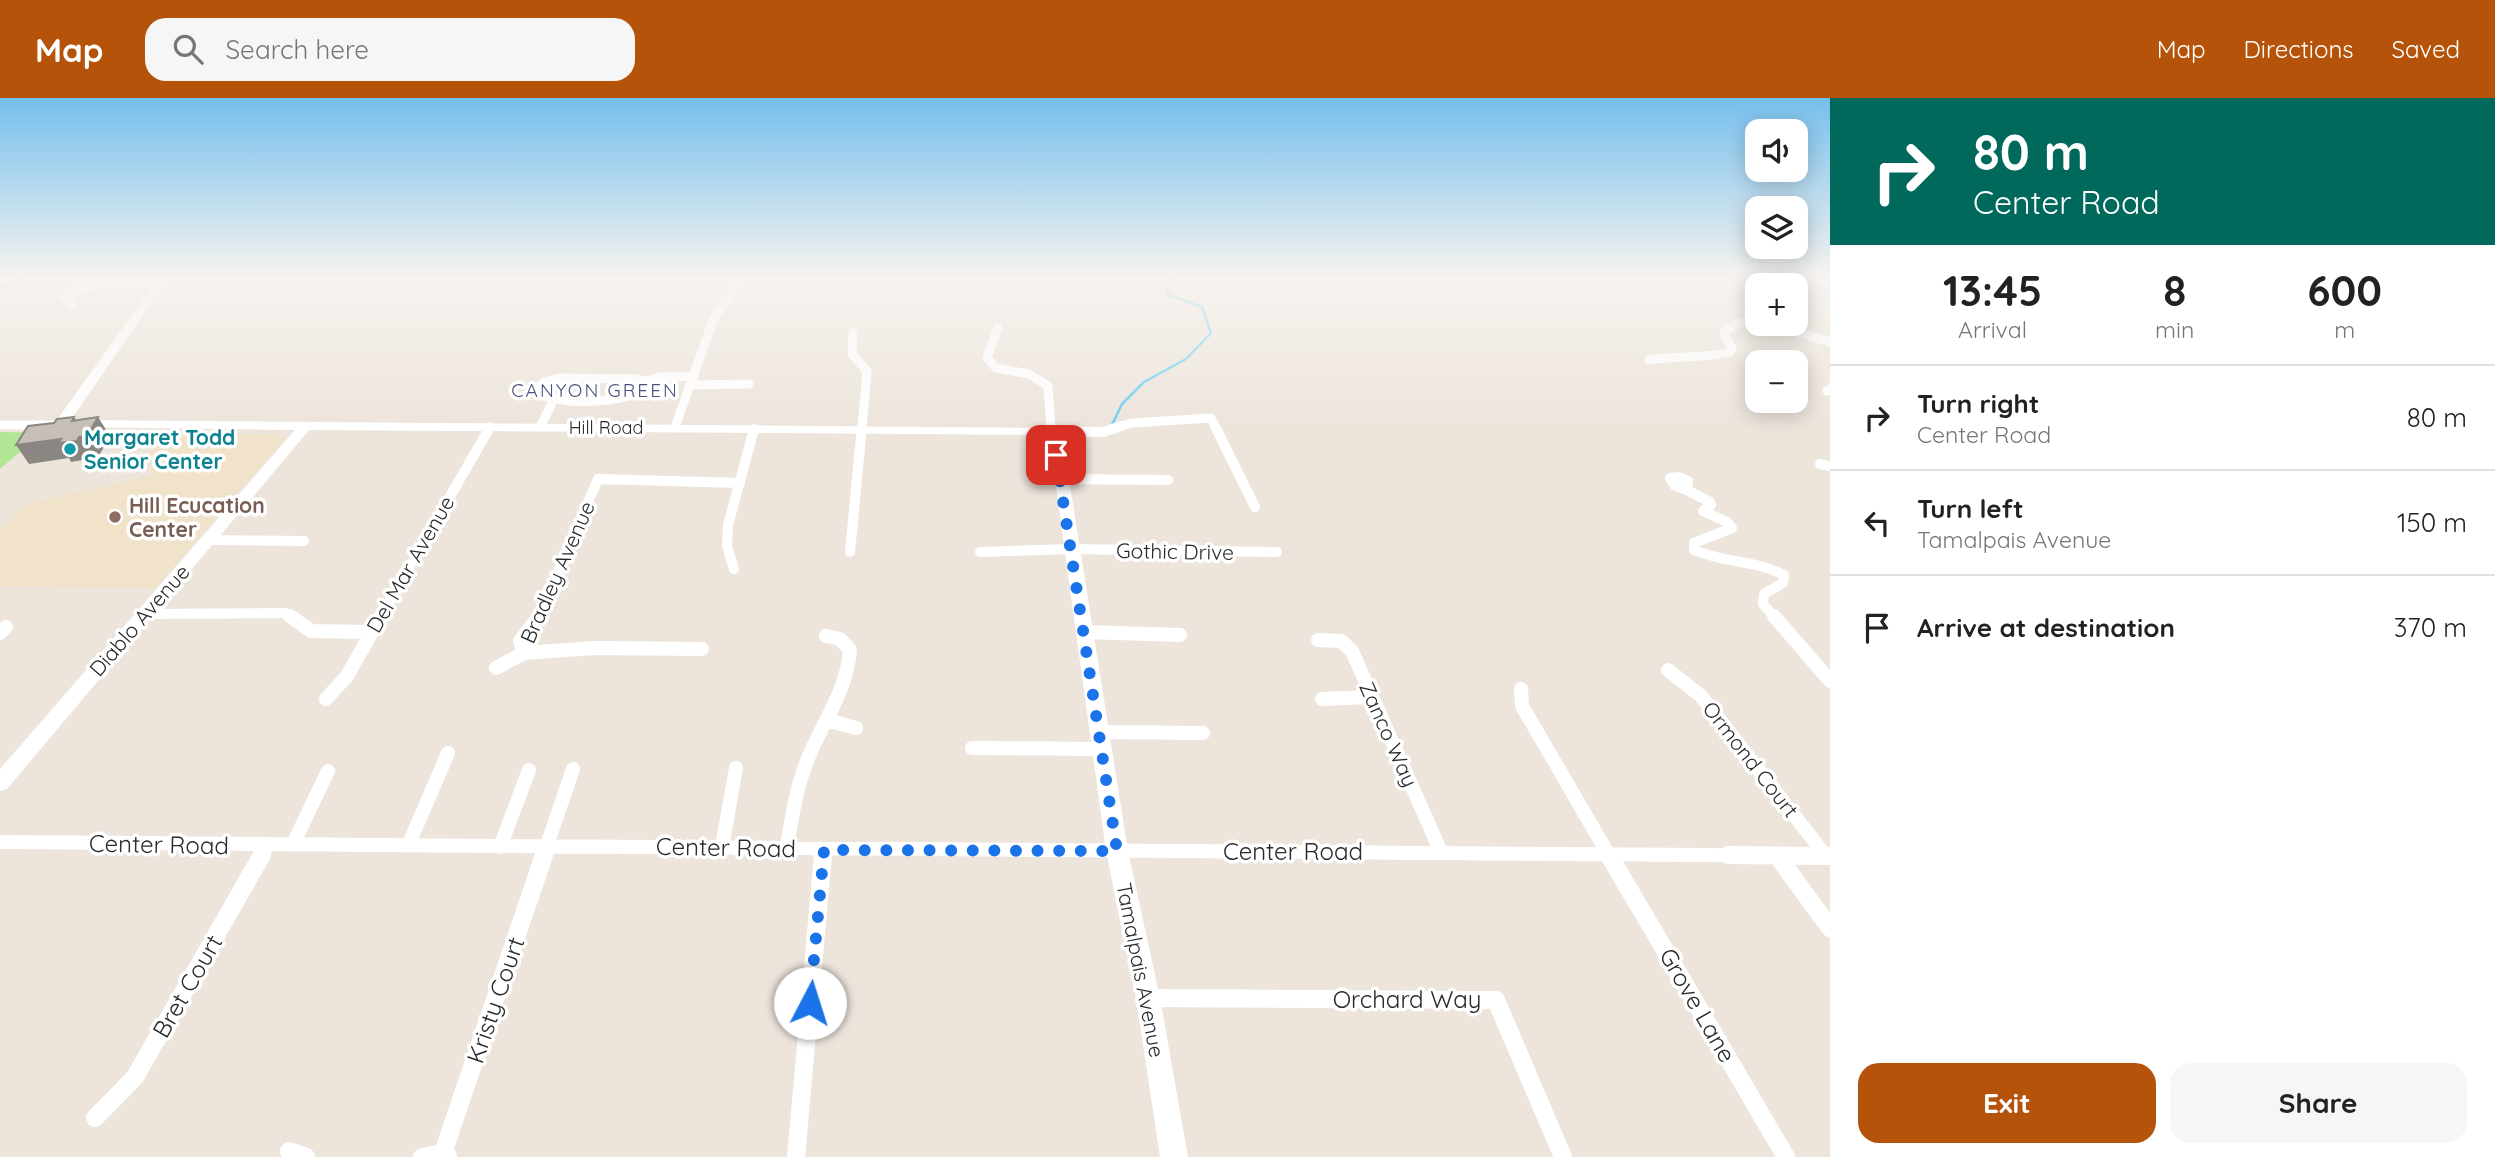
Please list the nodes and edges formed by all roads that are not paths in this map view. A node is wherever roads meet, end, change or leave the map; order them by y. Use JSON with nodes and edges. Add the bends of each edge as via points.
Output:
{"nodes":[{"id":1,"x":130,"y":325,"type":"edge"},
{"id":2,"x":711,"y":325,"type":"edge"},
{"id":3,"x":1734,"y":325,"type":"edge"},
{"id":4,"x":998,"y":328,"type":"dead end"},
{"id":5,"x":853,"y":332,"type":"dead end"},
{"id":6,"x":1808,"y":335,"type":"edge"},
{"id":7,"x":1830,"y":342,"type":"edge"},
{"id":8,"x":1649,"y":360,"type":"dead end"},
{"id":9,"x":646,"y":381,"type":"junction"},
{"id":10,"x":692,"y":381,"type":"junction"},
{"id":11,"x":749,"y":384,"type":"dead end"},
{"id":12,"x":554,"y":399,"type":"junction"},
{"id":13,"x":61,"y":424,"type":"junction"},
{"id":14,"x":0,"y":425,"type":"edge"},
{"id":15,"x":306,"y":425,"type":"junction"},
{"id":16,"x":490,"y":427,"type":"junction"},
{"id":17,"x":540,"y":427,"type":"junction"},
{"id":18,"x":675,"y":427,"type":"junction"},
{"id":19,"x":754,"y":429,"type":"junction"},
{"id":20,"x":861,"y":430,"type":"junction"},
{"id":21,"x":1051,"y":431,"type":"junction"},
{"id":22,"x":1062,"y":479,"type":"junction"},
{"id":23,"x":1168,"y":480,"type":"dead end"},
{"id":24,"x":740,"y":483,"type":"junction"},
{"id":25,"x":1687,"y":490,"type":"dead end"},
{"id":26,"x":1255,"y":507,"type":"dead end"},
{"id":27,"x":208,"y":540,"type":"junction"},
{"id":28,"x":304,"y":541,"type":"dead end"},
{"id":29,"x":1072,"y":549,"type":"junction"},
{"id":30,"x":850,"y":552,"type":"dead end"},
{"id":31,"x":981,"y":552,"type":"dead end"},
{"id":32,"x":1277,"y":552,"type":"dead end"},
{"id":33,"x":734,"y":569,"type":"dead end"},
{"id":34,"x":145,"y":614,"type":"junction"},
{"id":35,"x":370,"y":632,"type":"junction"},
{"id":36,"x":1084,"y":632,"type":"junction"},
{"id":37,"x":1180,"y":635,"type":"dead end"},
{"id":38,"x":826,"y":636,"type":"dead end"},
{"id":39,"x":1318,"y":640,"type":"dead end"},
{"id":40,"x":702,"y":649,"type":"dead end"},
{"id":41,"x":524,"y":653,"type":"junction"},
{"id":42,"x":496,"y":668,"type":"dead end"},
{"id":43,"x":1668,"y":670,"type":"dead end"},
{"id":44,"x":1830,"y":681,"type":"edge"},
{"id":45,"x":1521,"y":689,"type":"dead end"},
{"id":46,"x":1372,"y":697,"type":"junction"},
{"id":47,"x":326,"y":699,"type":"dead end"},
{"id":48,"x":1322,"y":699,"type":"dead end"},
{"id":49,"x":827,"y":720,"type":"junction"},
{"id":50,"x":856,"y":728,"type":"dead end"},
{"id":51,"x":1203,"y":733,"type":"dead end"},
{"id":52,"x":1101,"y":741,"type":"junction"},
{"id":53,"x":972,"y":748,"type":"dead end"},
{"id":54,"x":448,"y":753,"type":"dead end"},
{"id":55,"x":736,"y":768,"type":"dead end"},
{"id":56,"x":573,"y":769,"type":"dead end"},
{"id":57,"x":528,"y":770,"type":"dead end"},
{"id":58,"x":328,"y":771,"type":"dead end"},
{"id":59,"x":0,"y":783,"type":"edge"},
{"id":60,"x":0,"y":842,"type":"edge"},
{"id":61,"x":293,"y":844,"type":"junction"},
{"id":62,"x":268,"y":845,"type":"junction"},
{"id":63,"x":408,"y":846,"type":"junction"},
{"id":64,"x":722,"y":846,"type":"junction"},
{"id":65,"x":787,"y":846,"type":"junction"},
{"id":66,"x":499,"y":847,"type":"junction"},
{"id":67,"x":548,"y":848,"type":"junction"},
{"id":68,"x":824,"y":850,"type":"junction"},
{"id":69,"x":1117,"y":851,"type":"junction"},
{"id":70,"x":1441,"y":852,"type":"junction"},
{"id":71,"x":1609,"y":854,"type":"junction"},
{"id":72,"x":1828,"y":856,"type":"edge"},
{"id":73,"x":1779,"y":858,"type":"junction"},
{"id":74,"x":1830,"y":928,"type":"edge"},
{"id":75,"x":1148,"y":998,"type":"junction"},
{"id":76,"x":95,"y":1118,"type":"dead end"},
{"id":77,"x":446,"y":1155,"type":"edge"},
{"id":78,"x":422,"y":1157,"type":"edge"},
{"id":79,"x":796,"y":1157,"type":"edge"},
{"id":80,"x":1174,"y":1157,"type":"edge"},
{"id":81,"x":1563,"y":1157,"type":"edge"},
{"id":82,"x":1786,"y":1157,"type":"edge"}],
"edges":[{"from":1,"to":13,"type":"street"},
{"from":2,"to":10,"type":"street"},
{"from":3,"to":8,"type":"street","via":[[1726,329],[1732,348],[1722,356]]},
{"from":4,"to":21,"type":"street","name":"Tamalpais Avenue","via":[[986,358],[996,368],[1029,374],[1048,386]]},
{"from":5,"to":20,"type":"street","via":[[852,354],[867,371]]},
{"from":6,"to":7,"type":"street"},
{"from":9,"to":10,"type":"street","via":[[669,376]]},
{"from":9,"to":12,"type":"street","via":[[634,397]]},
{"from":9,"to":12,"type":"street","via":[[559,378],[537,388],[541,397]]},
{"from":10,"to":11,"type":"street"},
{"from":10,"to":18,"type":"street"},
{"from":12,"to":17,"type":"street"},
{"from":13,"to":14,"type":"street","name":"Hill Road"},
{"from":13,"to":15,"type":"street","name":"Hill Road"},
{"from":15,"to":16,"type":"street","name":"Hill Road"},
{"from":15,"to":27,"type":"street","name":"Diablo Avenue"},
{"from":16,"to":17,"type":"street","name":"Hill Road"},
{"from":16,"to":35,"type":"street","name":"Del Mar Avenue"},
{"from":17,"to":18,"type":"street","name":"Hill Road"},
{"from":18,"to":19,"type":"street","name":"Hill Road"},
{"from":19,"to":20,"type":"street","name":"Hill Road"},
{"from":19,"to":24,"type":"street"},
{"from":20,"to":21,"type":"street","name":"Hill Road"},
{"from":20,"to":30,"type":"street"},
{"from":21,"to":22,"type":"street","name":"Tamalpais Avenue"},
{"from":21,"to":26,"type":"street","name":"Hill Road","via":[[1103,432],[1131,423],[1211,418]]},
{"from":22,"to":23,"type":"street"},
{"from":22,"to":29,"type":"street","name":"Tamalpais Avenue"},
{"from":24,"to":33,"type":"street","via":[[727,517]]},
{"from":24,"to":41,"type":"street","name":"Bradley Avenue","via":[[598,479],[543,611],[520,641]]},
{"from":25,"to":44,"type":"street","via":[[1710,502],[1703,511],[1732,528],[1694,543],[1694,550],[1784,575],[1783,583],[1763,594],[1763,604]]},
{"from":27,"to":28,"type":"street"},
{"from":27,"to":34,"type":"street","name":"Diablo Avenue"},
{"from":29,"to":31,"type":"street","name":"Gothic Drive"},
{"from":29,"to":32,"type":"street","name":"Gothic Drive"},
{"from":29,"to":36,"type":"street","name":"Tamalpais Avenue"},
{"from":34,"to":35,"type":"street","via":[[286,613],[311,631]]},
{"from":34,"to":59,"type":"street","name":"Diablo Avenue"},
{"from":35,"to":47,"type":"street","name":"Del Mar Avenue","via":[[347,676]]},
{"from":36,"to":37,"type":"street"},
{"from":36,"to":52,"type":"street","name":"Tamalpais Avenue"},
{"from":38,"to":49,"type":"street","via":[[839,639],[850,650],[851,668]]},
{"from":39,"to":46,"type":"street","name":"Zanco Way","via":[[1341,640],[1352,650]]},
{"from":40,"to":41,"type":"street","name":"Bradley Avenue"},
{"from":41,"to":42,"type":"street","name":"Bradley Avenue"},
{"from":43,"to":72,"type":"street","name":"Ormond Court","via":[[1701,696]]},
{"from":45,"to":71,"type":"street","name":"Grove Lane","via":[[1522,706]]},
{"from":46,"to":48,"type":"street"},
{"from":46,"to":70,"type":"street","name":"Zanco Way"},
{"from":49,"to":50,"type":"street"},
{"from":49,"to":65,"type":"street","via":[[796,794]]},
{"from":51,"to":52,"type":"street"},
{"from":52,"to":53,"type":"street"},
{"from":52,"to":69,"type":"street","name":"Tamalpais Avenue"},
{"from":54,"to":63,"type":"street"},
{"from":55,"to":64,"type":"street"},
{"from":56,"to":67,"type":"street","name":"Kristy Court"},
{"from":57,"to":66,"type":"street"},
{"from":58,"to":61,"type":"street"},
{"from":60,"to":62,"type":"street","name":"Center Road"},
{"from":61,"to":62,"type":"street","name":"Center Road"},
{"from":61,"to":63,"type":"street","name":"Center Road"},
{"from":62,"to":76,"type":"street","name":"Bret Court","via":[[135,1077]]},
{"from":63,"to":66,"type":"street","name":"Center Road"},
{"from":64,"to":65,"type":"street","name":"Center Road"},
{"from":64,"to":67,"type":"street","name":"Center Road"},
{"from":65,"to":68,"type":"street","name":"Center Road"},
{"from":66,"to":67,"type":"street","name":"Center Road"},
{"from":67,"to":77,"type":"street","name":"Kristy Court"},
{"from":68,"to":69,"type":"street","name":"Center Road"},
{"from":68,"to":79,"type":"street"},
{"from":69,"to":70,"type":"street","name":"Center Road"},
{"from":69,"to":75,"type":"street","name":"Tamalpais Avenue"},
{"from":70,"to":71,"type":"street","name":"Center Road"},
{"from":71,"to":73,"type":"street","name":"Center Road"},
{"from":71,"to":82,"type":"street","name":"Grove Lane"},
{"from":72,"to":73,"type":"street","name":"Center Road"},
{"from":73,"to":74,"type":"street"},
{"from":75,"to":80,"type":"street","name":"Tamalpais Avenue"},
{"from":75,"to":81,"type":"street","name":"Orchard Way","via":[[1496,1000]]},
{"from":77,"to":78,"type":"street","name":"Kristy Court"}]}
